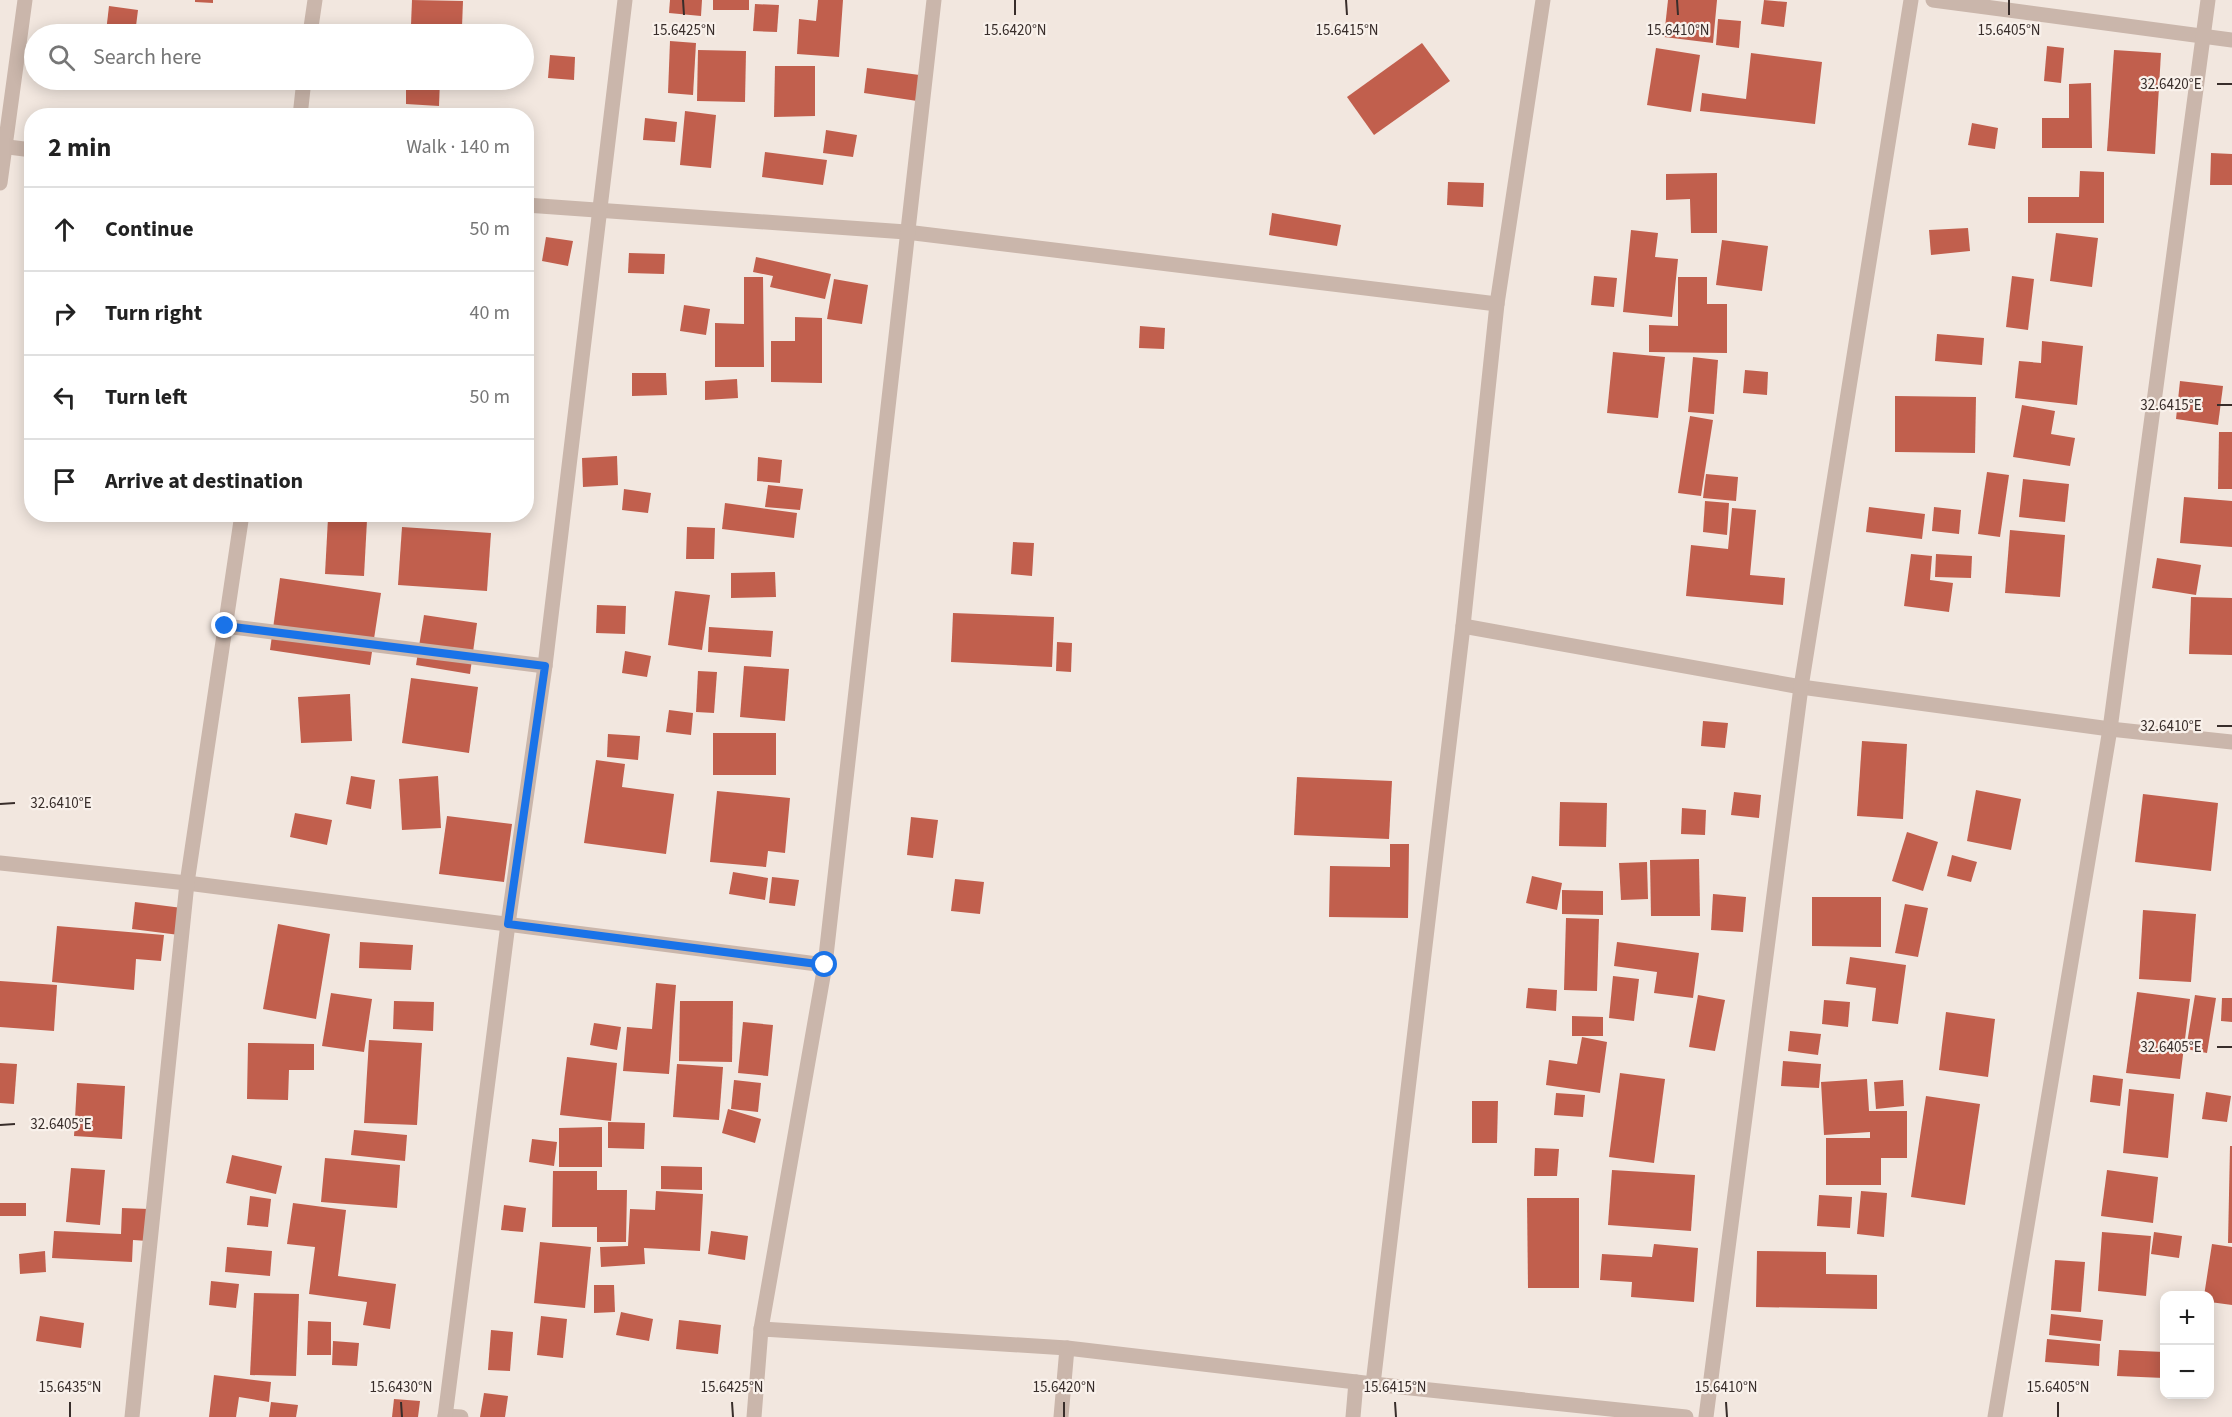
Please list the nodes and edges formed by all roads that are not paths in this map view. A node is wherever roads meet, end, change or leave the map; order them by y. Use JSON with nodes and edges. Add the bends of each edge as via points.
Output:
{"nodes":[{"id":1,"x":25,"y":0,"type":"edge"},
{"id":2,"x":315,"y":0,"type":"edge"},
{"id":3,"x":625,"y":0,"type":"edge"},
{"id":4,"x":934,"y":0,"type":"edge"},
{"id":5,"x":1543,"y":0,"type":"edge"},
{"id":6,"x":1911,"y":0,"type":"edge"},
{"id":7,"x":1933,"y":0,"type":"edge"},
{"id":8,"x":2208,"y":0,"type":"edge"},
{"id":9,"x":311,"y":24,"type":"edge"},
{"id":10,"x":2203,"y":36,"type":"junction"},
{"id":11,"x":2232,"y":40,"type":"edge"},
{"id":12,"x":303,"y":90,"type":"edge"},
{"id":13,"x":301,"y":108,"type":"edge"},
{"id":14,"x":2,"y":147,"type":"edge"},
{"id":15,"x":24,"y":149,"type":"edge"},
{"id":16,"x":0,"y":183,"type":"edge"},
{"id":17,"x":534,"y":206,"type":"edge"},
{"id":18,"x":601,"y":212,"type":"junction"},
{"id":19,"x":906,"y":232,"type":"junction"},
{"id":20,"x":1497,"y":304,"type":"junction"},
{"id":21,"x":241,"y":522,"type":"edge"},
{"id":22,"x":225,"y":626,"type":"junction"},
{"id":23,"x":1463,"y":626,"type":"junction"},
{"id":24,"x":545,"y":666,"type":"junction"},
{"id":25,"x":1802,"y":687,"type":"junction"},
{"id":26,"x":2110,"y":729,"type":"junction"},
{"id":27,"x":2232,"y":742,"type":"edge"},
{"id":28,"x":0,"y":863,"type":"edge"},
{"id":29,"x":187,"y":883,"type":"junction"},
{"id":30,"x":508,"y":924,"type":"junction"},
{"id":31,"x":825,"y":965,"type":"junction"},
{"id":32,"x":761,"y":1329,"type":"junction"},
{"id":33,"x":1066,"y":1348,"type":"junction"},
{"id":34,"x":1356,"y":1382,"type":"junction"},
{"id":35,"x":1372,"y":1384,"type":"junction"},
{"id":36,"x":1660,"y":1416,"type":"edge"},
{"id":37,"x":132,"y":1417,"type":"edge"},
{"id":38,"x":450,"y":1417,"type":"edge"},
{"id":39,"x":754,"y":1417,"type":"edge"},
{"id":40,"x":1061,"y":1417,"type":"edge"},
{"id":41,"x":1353,"y":1417,"type":"edge"},
{"id":42,"x":1686,"y":1417,"type":"edge"},
{"id":43,"x":1706,"y":1417,"type":"edge"},
{"id":44,"x":1995,"y":1417,"type":"edge"}],
"edges":[{"from":1,"to":14,"type":"street"},
{"from":2,"to":9,"type":"street"},
{"from":3,"to":18,"type":"street"},
{"from":4,"to":19,"type":"street"},
{"from":5,"to":20,"type":"street"},
{"from":6,"to":25,"type":"street"},
{"from":7,"to":10,"type":"street"},
{"from":8,"to":10,"type":"street"},
{"from":10,"to":11,"type":"street"},
{"from":10,"to":26,"type":"street"},
{"from":12,"to":13,"type":"street"},
{"from":14,"to":15,"type":"street"},
{"from":14,"to":16,"type":"street"},
{"from":17,"to":18,"type":"street"},
{"from":18,"to":19,"type":"street"},
{"from":18,"to":24,"type":"street"},
{"from":19,"to":20,"type":"street"},
{"from":19,"to":31,"type":"street"},
{"from":20,"to":23,"type":"street"},
{"from":21,"to":22,"type":"street"},
{"from":22,"to":24,"type":"street"},
{"from":22,"to":29,"type":"street"},
{"from":23,"to":25,"type":"street"},
{"from":23,"to":35,"type":"street"},
{"from":24,"to":30,"type":"street"},
{"from":25,"to":26,"type":"street"},
{"from":25,"to":43,"type":"street"},
{"from":26,"to":27,"type":"street"},
{"from":26,"to":44,"type":"street"},
{"from":28,"to":29,"type":"street"},
{"from":29,"to":30,"type":"street"},
{"from":29,"to":37,"type":"street"},
{"from":30,"to":31,"type":"street"},
{"from":30,"to":38,"type":"street"},
{"from":31,"to":32,"type":"street"},
{"from":32,"to":33,"type":"street"},
{"from":32,"to":39,"type":"street"},
{"from":33,"to":34,"type":"street"},
{"from":33,"to":40,"type":"street"},
{"from":34,"to":35,"type":"street"},
{"from":34,"to":41,"type":"street"},
{"from":35,"to":36,"type":"street"},
{"from":36,"to":42,"type":"street"}]}
